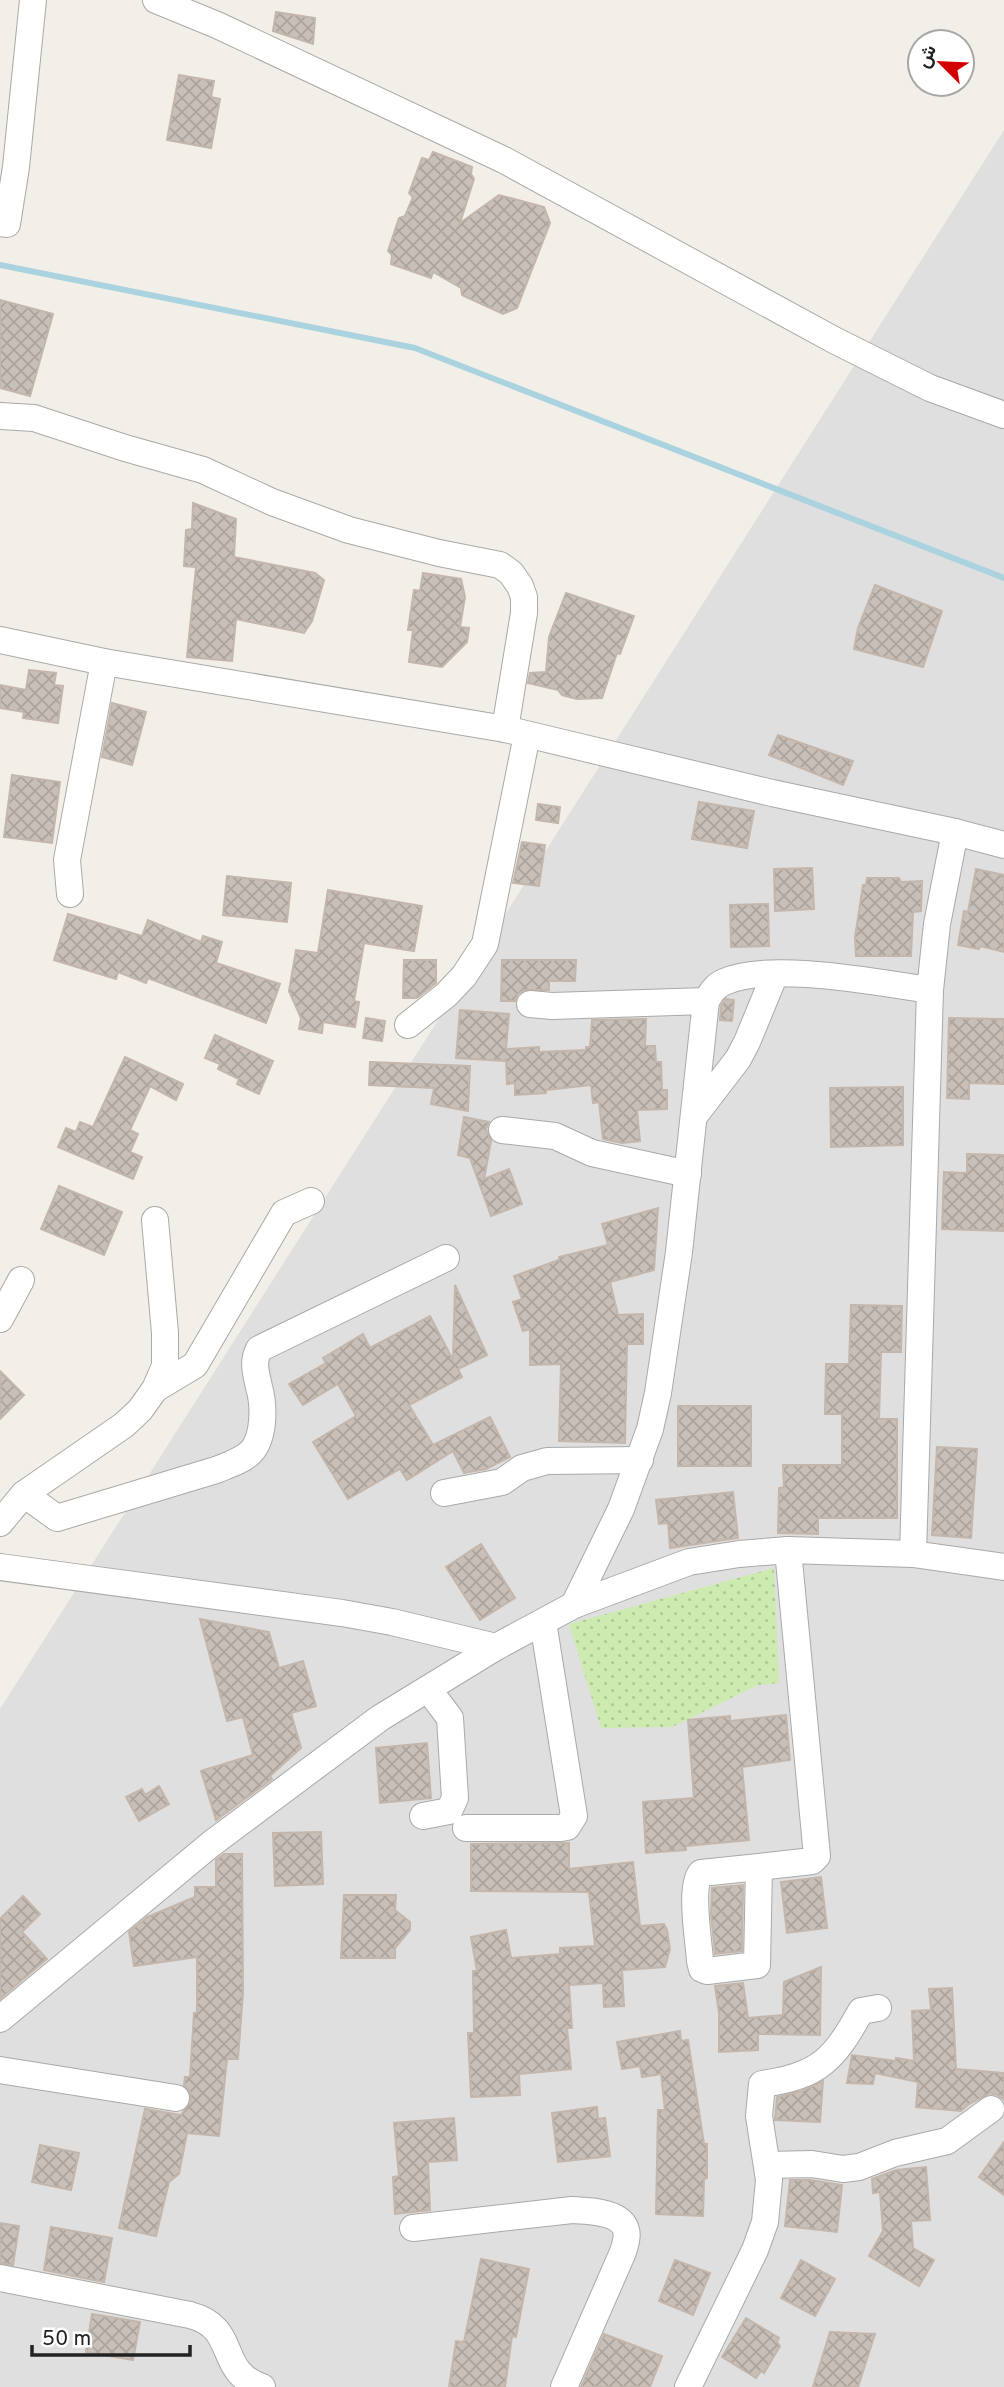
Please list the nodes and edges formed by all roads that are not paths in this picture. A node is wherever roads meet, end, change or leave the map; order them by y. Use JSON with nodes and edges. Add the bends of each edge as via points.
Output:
{"nodes":[{"id":1,"x":33,"y":0,"type":"edge"},
{"id":2,"x":160,"y":1,"type":"edge"},
{"id":3,"x":0,"y":223,"type":"edge"},
{"id":4,"x":0,"y":415,"type":"edge"},
{"id":5,"x":1004,"y":415,"type":"edge"},
{"id":6,"x":0,"y":640,"type":"edge"},
{"id":7,"x":104,"y":662,"type":"junction"},
{"id":8,"x":516,"y":732,"type":"junction"},
{"id":9,"x":956,"y":832,"type":"junction"},
{"id":10,"x":1004,"y":845,"type":"edge"},
{"id":11,"x":70,"y":894,"type":"dead end"},
{"id":12,"x":775,"y":974,"type":"junction"},
{"id":13,"x":930,"y":990,"type":"junction"},
{"id":14,"x":706,"y":1001,"type":"junction"},
{"id":15,"x":530,"y":1004,"type":"dead end"},
{"id":16,"x":408,"y":1025,"type":"dead end"},
{"id":17,"x":695,"y":1115,"type":"junction"},
{"id":18,"x":502,"y":1130,"type":"dead end"},
{"id":19,"x":688,"y":1174,"type":"junction"},
{"id":20,"x":311,"y":1201,"type":"dead end"},
{"id":21,"x":155,"y":1220,"type":"dead end"},
{"id":22,"x":446,"y":1258,"type":"dead end"},
{"id":23,"x":21,"y":1280,"type":"dead end"},
{"id":24,"x":0,"y":1319,"type":"edge"},
{"id":25,"x":155,"y":1389,"type":"junction"},
{"id":26,"x":640,"y":1460,"type":"junction"},
{"id":27,"x":444,"y":1493,"type":"dead end"},
{"id":28,"x":24,"y":1494,"type":"junction"},
{"id":29,"x":0,"y":1523,"type":"edge"},
{"id":30,"x":788,"y":1550,"type":"junction"},
{"id":31,"x":913,"y":1554,"type":"junction"},
{"id":32,"x":0,"y":1567,"type":"edge"},
{"id":33,"x":1004,"y":1567,"type":"edge"},
{"id":34,"x":574,"y":1605,"type":"junction"},
{"id":35,"x":543,"y":1622,"type":"junction"},
{"id":36,"x":496,"y":1647,"type":"junction"},
{"id":37,"x":428,"y":1689,"type":"junction"},
{"id":38,"x":423,"y":1816,"type":"dead end"},
{"id":39,"x":466,"y":1828,"type":"dead end"},
{"id":40,"x":759,"y":1867,"type":"dead end"},
{"id":41,"x":878,"y":2008,"type":"dead end"},
{"id":42,"x":0,"y":2019,"type":"edge"},
{"id":43,"x":0,"y":2070,"type":"edge"},
{"id":44,"x":176,"y":2098,"type":"dead end"},
{"id":45,"x":991,"y":2109,"type":"dead end"},
{"id":46,"x":767,"y":2165,"type":"junction"},
{"id":47,"x":413,"y":2228,"type":"dead end"},
{"id":48,"x":0,"y":2278,"type":"edge"},
{"id":49,"x":262,"y":2387,"type":"edge"},
{"id":50,"x":564,"y":2387,"type":"edge"},
{"id":51,"x":688,"y":2387,"type":"edge"}],
"edges":[{"from":1,"to":3,"type":"street","via":[[16,167],[7,224]]},
{"from":2,"to":5,"type":"street","via":[[504,160],[834,340],[930,388]]},
{"from":4,"to":8,"type":"street","via":[[34,418],[203,470],[349,530],[500,565],[511,573],[524,597]]},
{"from":6,"to":7,"type":"street"},
{"from":7,"to":8,"type":"street"},
{"from":7,"to":11,"type":"street","via":[[67,860]]},
{"from":8,"to":9,"type":"street"},
{"from":8,"to":16,"type":"street","via":[[485,944],[446,995]]},
{"from":9,"to":10,"type":"street"},
{"from":9,"to":13,"type":"street","via":[[937,924]]},
{"from":12,"to":13,"type":"street","via":[[832,976]]},
{"from":12,"to":14,"type":"street","via":[[722,983]]},
{"from":12,"to":17,"type":"street","via":[[738,1059]]},
{"from":13,"to":31,"type":"street"},
{"from":14,"to":15,"type":"street"},
{"from":14,"to":17,"type":"street"},
{"from":17,"to":19,"type":"street"},
{"from":18,"to":19,"type":"street","via":[[555,1136],[592,1153]]},
{"from":19,"to":26,"type":"street","via":[[658,1393]]},
{"from":20,"to":25,"type":"street","via":[[284,1213],[195,1365]]},
{"from":21,"to":25,"type":"street","via":[[165,1366]]},
{"from":22,"to":28,"type":"street","via":[[259,1349],[254,1366],[261,1425],[253,1450],[242,1459],[57,1518]]},
{"from":23,"to":24,"type":"street"},
{"from":25,"to":28,"type":"street","via":[[124,1425]]},
{"from":26,"to":27,"type":"street","via":[[547,1461],[522,1468],[502,1482]]},
{"from":26,"to":34,"type":"street"},
{"from":28,"to":29,"type":"street"},
{"from":30,"to":31,"type":"street"},
{"from":30,"to":34,"type":"street","via":[[689,1562]]},
{"from":30,"to":40,"type":"street","via":[[818,1853],[813,1861]]},
{"from":31,"to":33,"type":"street"},
{"from":32,"to":36,"type":"street","via":[[342,1613]]},
{"from":34,"to":35,"type":"street"},
{"from":35,"to":36,"type":"street"},
{"from":35,"to":39,"type":"street","via":[[574,1816],[561,1828]]},
{"from":36,"to":37,"type":"street"},
{"from":37,"to":38,"type":"street","via":[[450,1718],[455,1798],[449,1811]]},
{"from":37,"to":42,"type":"street","via":[[380,1718],[211,1844]]},
{"from":41,"to":46,"type":"street","via":[[861,2011],[828,2060],[786,2081],[762,2084],[759,2116]]},
{"from":43,"to":44,"type":"street"},
{"from":45,"to":46,"type":"street","via":[[947,2141],[859,2167]]},
{"from":46,"to":51,"type":"street","via":[[765,2222]]},
{"from":47,"to":50,"type":"street","via":[[572,2210],[598,2212],[622,2222],[627,2239],[623,2252]]},
{"from":48,"to":49,"type":"street","via":[[209,2321],[218,2329],[235,2368]]}]}
